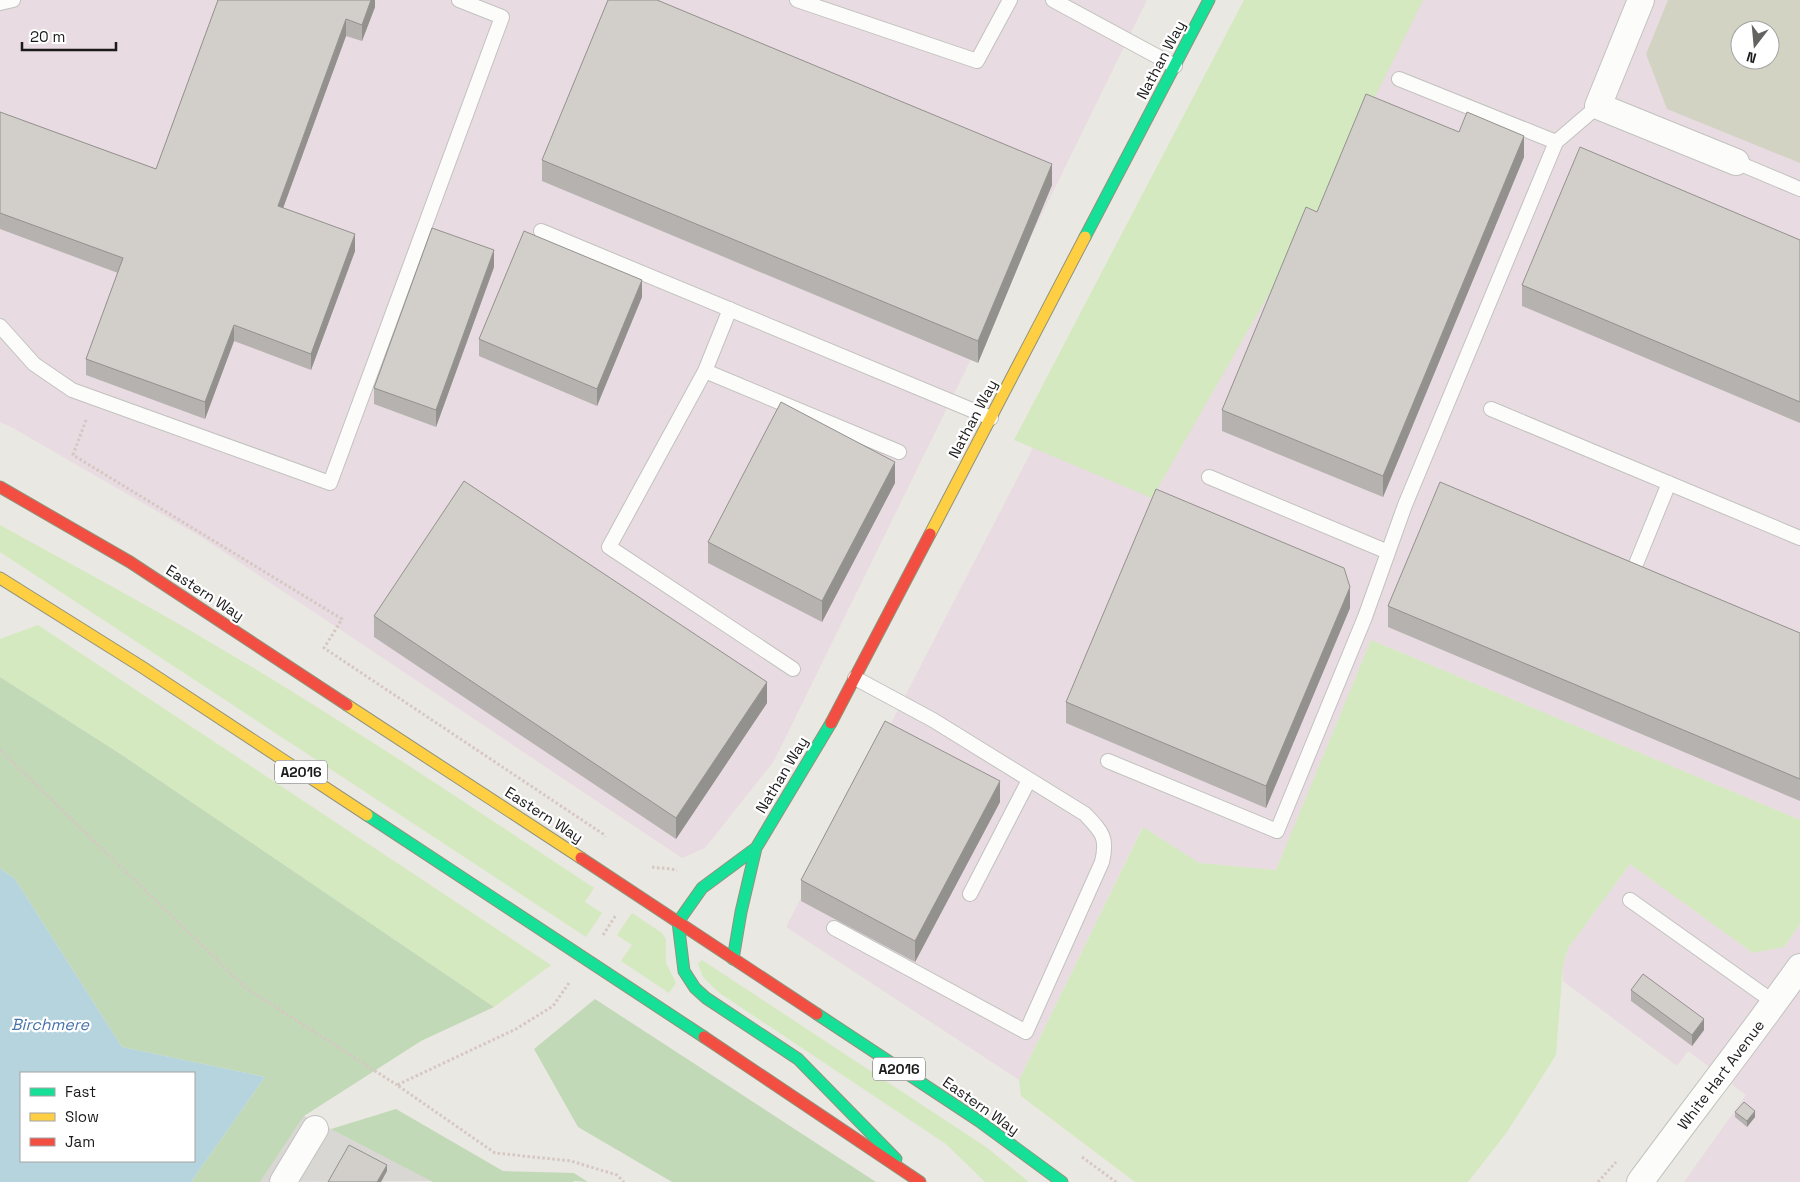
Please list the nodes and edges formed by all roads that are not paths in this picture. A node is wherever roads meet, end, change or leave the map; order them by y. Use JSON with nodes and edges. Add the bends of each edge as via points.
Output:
{"nodes":[{"id":1,"x":13,"y":0,"type":"edge"},
{"id":2,"x":459,"y":0,"type":"edge"},
{"id":3,"x":796,"y":0,"type":"edge"},
{"id":4,"x":1010,"y":0,"type":"edge"},
{"id":5,"x":1052,"y":0,"type":"edge"},
{"id":6,"x":1209,"y":0,"type":"edge"},
{"id":7,"x":1641,"y":0,"type":"edge"},
{"id":8,"x":0,"y":3,"type":"edge"},
{"id":9,"x":1175,"y":66,"type":"junction"},
{"id":10,"x":1399,"y":80,"type":"dead end"},
{"id":11,"x":1598,"y":106,"type":"junction"},
{"id":12,"x":1556,"y":142,"type":"junction"},
{"id":13,"x":1736,"y":162,"type":"joint"},
{"id":14,"x":1800,"y":189,"type":"edge"},
{"id":15,"x":542,"y":231,"type":"dead end"},
{"id":16,"x":730,"y":309,"type":"junction"},
{"id":17,"x":0,"y":326,"type":"edge"},
{"id":18,"x":705,"y":371,"type":"junction"},
{"id":19,"x":1491,"y":409,"type":"dead end"},
{"id":20,"x":991,"y":418,"type":"junction"},
{"id":21,"x":899,"y":452,"type":"dead end"},
{"id":22,"x":1209,"y":477,"type":"dead end"},
{"id":23,"x":1669,"y":483,"type":"junction"},
{"id":24,"x":0,"y":487,"type":"edge"},
{"id":25,"x":1800,"y":538,"type":"edge"},
{"id":26,"x":1388,"y":552,"type":"junction"},
{"id":27,"x":1636,"y":564,"type":"edge"},
{"id":28,"x":0,"y":578,"type":"edge"},
{"id":29,"x":793,"y":669,"type":"dead end"},
{"id":30,"x":855,"y":678,"type":"junction"},
{"id":31,"x":1108,"y":761,"type":"dead end"},
{"id":32,"x":1029,"y":780,"type":"junction"},
{"id":33,"x":756,"y":848,"type":"junction"},
{"id":34,"x":970,"y":894,"type":"dead end"},
{"id":35,"x":1630,"y":900,"type":"dead end"},
{"id":36,"x":678,"y":922,"type":"junction"},
{"id":37,"x":834,"y":928,"type":"edge"},
{"id":38,"x":733,"y":959,"type":"junction"},
{"id":39,"x":1800,"y":967,"type":"edge"},
{"id":40,"x":1775,"y":1003,"type":"junction"},
{"id":41,"x":315,"y":1129,"type":"dead end"},
{"id":42,"x":919,"y":1181,"type":"edge"},
{"id":43,"x":283,"y":1182,"type":"edge"},
{"id":44,"x":1062,"y":1182,"type":"edge"},
{"id":45,"x":1640,"y":1182,"type":"edge"}],
"edges":[{"from":1,"to":8,"type":"lane"},
{"from":2,"to":17,"type":"lane","via":[[502,17],[330,483],[72,390],[34,364]]},
{"from":3,"to":4,"type":"lane","via":[[977,61]]},
{"from":5,"to":9,"type":"lane"},
{"from":6,"to":9,"type":"main road","name":"Nathan Way"},
{"from":7,"to":11,"type":"street"},
{"from":9,"to":20,"type":"main road","name":"Nathan Way"},
{"from":10,"to":12,"type":"lane"},
{"from":11,"to":12,"type":"lane"},
{"from":11,"to":13,"type":"street"},
{"from":12,"to":26,"type":"lane"},
{"from":13,"to":14,"type":"lane"},
{"from":15,"to":16,"type":"lane"},
{"from":16,"to":18,"type":"lane"},
{"from":16,"to":20,"type":"lane"},
{"from":18,"to":21,"type":"lane"},
{"from":18,"to":29,"type":"lane","via":[[609,547]]},
{"from":19,"to":23,"type":"lane"},
{"from":20,"to":30,"type":"main road","name":"Nathan Way"},
{"from":22,"to":26,"type":"lane"},
{"from":23,"to":25,"type":"lane"},
{"from":23,"to":27,"type":"lane"},
{"from":24,"to":36,"type":"main road","name":"Eastern Way","number":"A2016","via":[[130,562]]},
{"from":26,"to":31,"type":"lane","via":[[1365,617],[1277,831]]},
{"from":28,"to":42,"type":"main road","number":"A2016","via":[[142,667]]},
{"from":30,"to":32,"type":"lane","via":[[933,720]]},
{"from":30,"to":33,"type":"main road","name":"Nathan Way"},
{"from":32,"to":34,"type":"lane"},
{"from":32,"to":37,"type":"lane","via":[[1085,814],[1099,828],[1106,847],[1026,1032]]},
{"from":33,"to":36,"type":"main road","name":"Nathan Way","via":[[702,888]]},
{"from":33,"to":38,"type":"main road","name":"Nathan Way"},
{"from":35,"to":40,"type":"lane"},
{"from":36,"to":38,"type":"main road","name":"Eastern Way","number":"A2016"},
{"from":36,"to":42,"type":"main road","via":[[684,971],[695,988],[798,1059]]},
{"from":38,"to":44,"type":"main road","name":"Eastern Way","number":"A2016","via":[[979,1121]]},
{"from":39,"to":40,"type":"street","name":"White Hart Avenue"},
{"from":40,"to":45,"type":"street","name":"White Hart Avenue"},
{"from":41,"to":43,"type":"street"}]}
